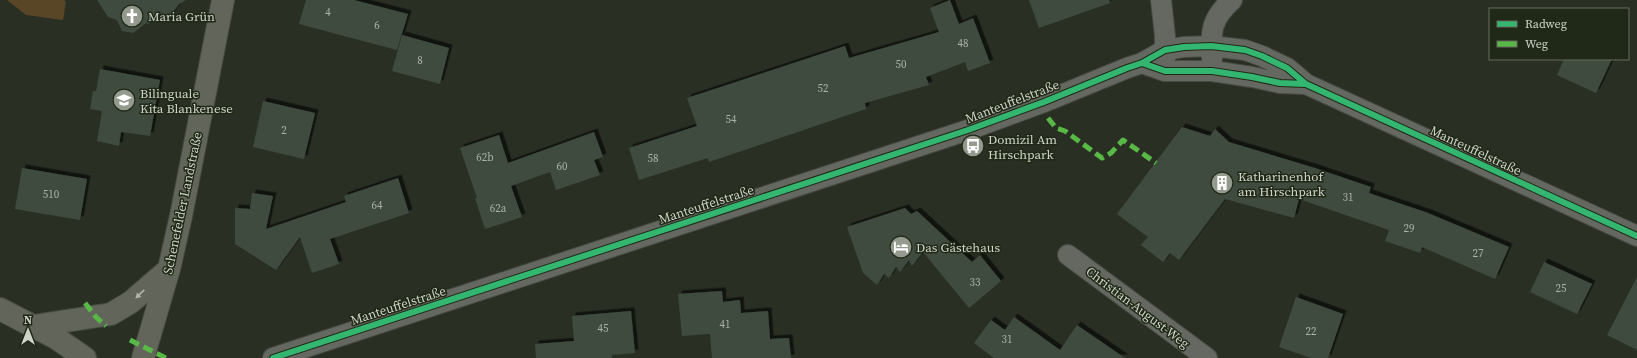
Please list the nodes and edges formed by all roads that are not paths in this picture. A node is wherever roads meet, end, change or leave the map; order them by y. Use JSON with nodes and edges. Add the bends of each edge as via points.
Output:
{"nodes":[{"id":1,"x":223,"y":0,"type":"edge"},
{"id":2,"x":1161,"y":0,"type":"edge"},
{"id":3,"x":1232,"y":0,"type":"edge"},
{"id":4,"x":1212,"y":46,"type":"junction"},
{"id":5,"x":1165,"y":50,"type":"junction"},
{"id":6,"x":1142,"y":63,"type":"junction"},
{"id":7,"x":1165,"y":71,"type":"junction"},
{"id":8,"x":1212,"y":71,"type":"junction"},
{"id":9,"x":1306,"y":84,"type":"junction"},
{"id":10,"x":1637,"y":236,"type":"edge"},
{"id":11,"x":1068,"y":255,"type":"dead end"},
{"id":12,"x":169,"y":269,"type":"junction"},
{"id":13,"x":0,"y":309,"type":"edge"},
{"id":14,"x":34,"y":326,"type":"junction"},
{"id":15,"x":85,"y":358,"type":"edge"},
{"id":16,"x":143,"y":358,"type":"edge"},
{"id":17,"x":273,"y":358,"type":"edge"},
{"id":18,"x":1207,"y":358,"type":"edge"}],
"edges":[{"from":1,"to":12,"type":"main road","name":"Schenefelder Landstraße"},
{"from":2,"to":5,"type":"street"},
{"from":3,"to":4,"type":"street","via":[[1220,11],[1214,22]]},
{"from":4,"to":5,"type":"street","name":"Manteuffelstraße"},
{"from":4,"to":8,"type":"street"},
{"from":4,"to":9,"type":"street","name":"Manteuffelstraße","via":[[1245,50],[1262,56],[1287,68]]},
{"from":5,"to":6,"type":"street","name":"Manteuffelstraße"},
{"from":5,"to":7,"type":"street"},
{"from":6,"to":7,"type":"street","name":"Manteuffelstraße"},
{"from":6,"to":17,"type":"street","name":"Manteuffelstraße","via":[[968,130]]},
{"from":7,"to":8,"type":"street","name":"Manteuffelstraße"},
{"from":8,"to":9,"type":"street","name":"Manteuffelstraße","via":[[1280,83]]},
{"from":9,"to":10,"type":"street","name":"Manteuffelstraße"},
{"from":11,"to":18,"type":"street","name":"Christian-August-Weg"},
{"from":12,"to":14,"type":"main road","one_way":true,"via":[[131,302],[111,314]]},
{"from":12,"to":16,"type":"main road","name":"Schenefelder Landstraße"},
{"from":13,"to":14,"type":"main road"},
{"from":14,"to":15,"type":"main road"}]}
